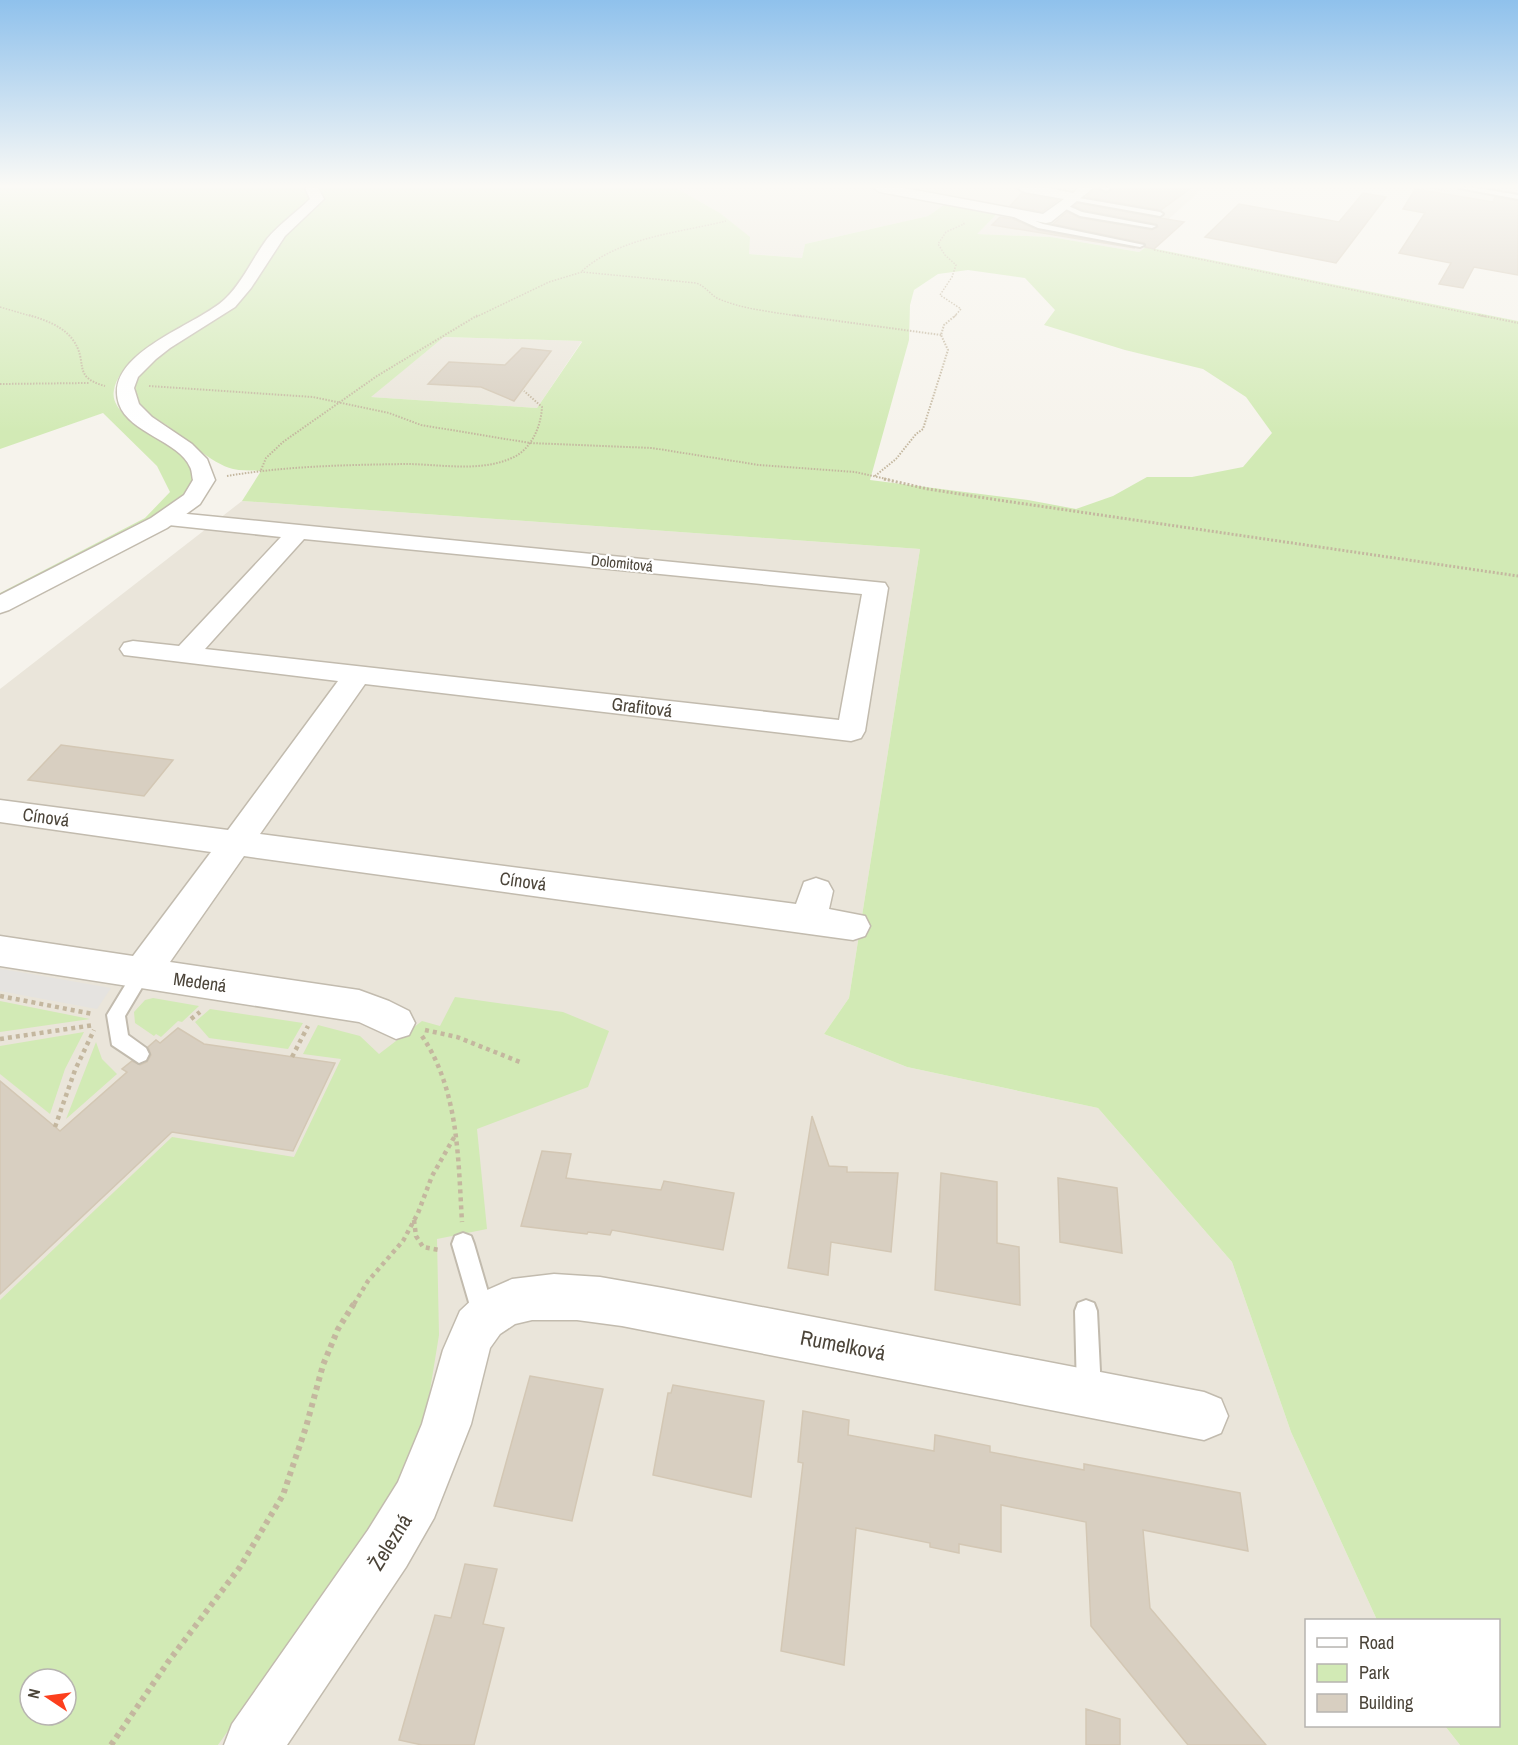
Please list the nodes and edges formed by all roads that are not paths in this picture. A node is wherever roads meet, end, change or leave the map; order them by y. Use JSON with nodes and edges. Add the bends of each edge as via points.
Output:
{"nodes":[{"id":1,"x":255,"y":269,"type":"edge"},
{"id":2,"x":168,"y":519,"type":"junction"},
{"id":3,"x":299,"y":531,"type":"junction"},
{"id":4,"x":0,"y":605,"type":"edge"},
{"id":5,"x":133,"y":649,"type":"dead end"},
{"id":6,"x":185,"y":655,"type":"junction"},
{"id":7,"x":864,"y":656,"type":"joint"},
{"id":8,"x":358,"y":674,"type":"junction"},
{"id":9,"x":0,"y":811,"type":"edge"},
{"id":10,"x":236,"y":843,"type":"junction"},
{"id":11,"x":853,"y":926,"type":"dead end"},
{"id":12,"x":0,"y":951,"type":"edge"},
{"id":13,"x":141,"y":974,"type":"junction"},
{"id":14,"x":396,"y":1023,"type":"dead end"},
{"id":15,"x":139,"y":1054,"type":"dead end"},
{"id":16,"x":463,"y":1245,"type":"road end"},
{"id":17,"x":1086,"y":1311,"type":"dead end"},
{"id":18,"x":484,"y":1318,"type":"junction"},
{"id":19,"x":1089,"y":1393,"type":"junction"},
{"id":20,"x":1204,"y":1416,"type":"dead end"},
{"id":21,"x":253,"y":1745,"type":"edge"}],
"edges":[{"from":1,"to":2,"type":"street","via":[[238,295],[153,352],[134,370],[124,387],[127,405],[195,456],[203,472],[195,497]]},
{"from":2,"to":3,"type":"street","name":"Dolomitová"},
{"from":2,"to":4,"type":"street"},
{"from":3,"to":6,"type":"street"},
{"from":3,"to":7,"type":"street","name":"Dolomitová","via":[[876,588]]},
{"from":5,"to":6,"type":"street","name":"Grafitová"},
{"from":6,"to":8,"type":"street","name":"Grafitová"},
{"from":7,"to":8,"type":"street","name":"Grafitová","via":[[850,731]]},
{"from":8,"to":10,"type":"street"},
{"from":9,"to":10,"type":"street","name":"Cínová"},
{"from":10,"to":11,"type":"street","name":"Cínová","via":[[813,905]]},
{"from":10,"to":13,"type":"street"},
{"from":12,"to":13,"type":"street","name":"Medená"},
{"from":13,"to":14,"type":"street","name":"Medená","via":[[359,1006]]},
{"from":13,"to":15,"type":"lane","via":[[116,1015],[119,1039]]},
{"from":16,"to":18,"type":"lane"},
{"from":17,"to":19,"type":"lane"},
{"from":18,"to":19,"type":"street","name":"Rumelková","via":[[493,1310],[523,1298],[601,1301]]},
{"from":18,"to":21,"type":"street","name":"Železná","via":[[471,1335],[452,1408],[416,1500]]},
{"from":19,"to":20,"type":"street","name":"Rumelková"}]}
